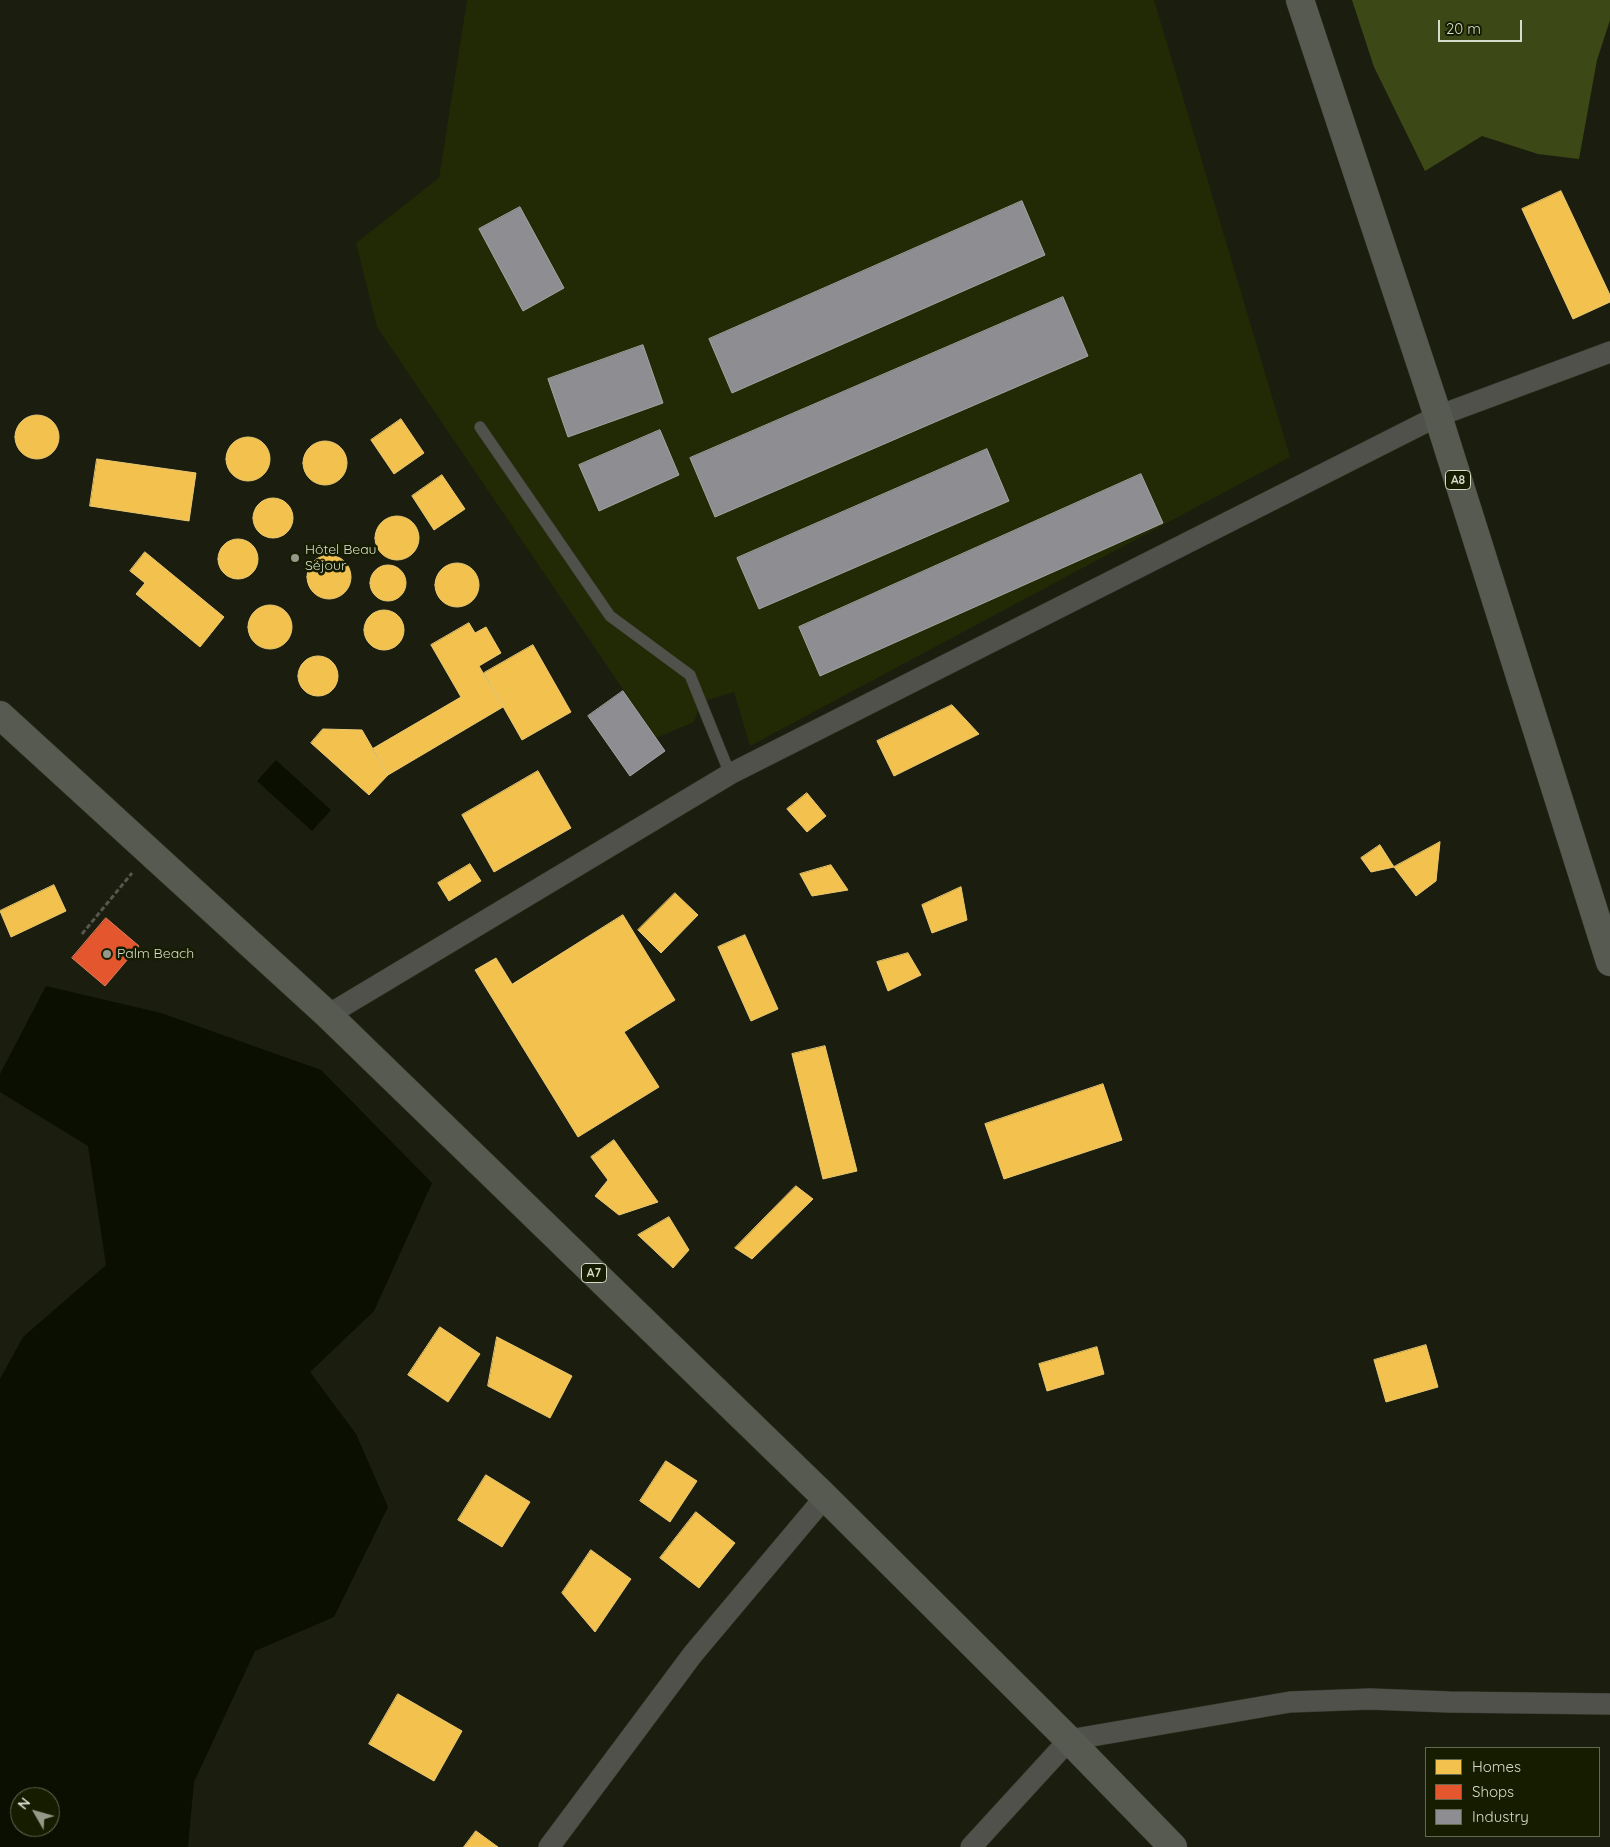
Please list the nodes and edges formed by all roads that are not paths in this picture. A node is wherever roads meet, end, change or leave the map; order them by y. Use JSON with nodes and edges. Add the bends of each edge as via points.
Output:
{"nodes":[{"id":1,"x":1300,"y":0,"type":"edge"},
{"id":2,"x":1610,"y":352,"type":"edge"},
{"id":3,"x":1438,"y":416,"type":"junction"},
{"id":4,"x":480,"y":427,"type":"dead end"},
{"id":5,"x":0,"y":715,"type":"edge"},
{"id":6,"x":730,"y":774,"type":"junction"},
{"id":7,"x":1610,"y":962,"type":"edge"},
{"id":8,"x":328,"y":1015,"type":"junction"},
{"id":9,"x":825,"y":1497,"type":"junction"},
{"id":10,"x":1610,"y":1704,"type":"edge"},
{"id":11,"x":1069,"y":1740,"type":"junction"},
{"id":12,"x":549,"y":1847,"type":"edge"},
{"id":13,"x":971,"y":1847,"type":"edge"},
{"id":14,"x":1173,"y":1847,"type":"edge"}],
"edges":[{"from":1,"to":3,"type":"main road","number":"A8"},
{"from":2,"to":3,"type":"street"},
{"from":3,"to":6,"type":"street"},
{"from":3,"to":7,"type":"main road","number":"A8"},
{"from":4,"to":6,"type":"lane","via":[[610,616],[690,676]]},
{"from":5,"to":8,"type":"main road","number":"A7"},
{"from":6,"to":8,"type":"street"},
{"from":8,"to":9,"type":"main road","number":"A7"},
{"from":9,"to":11,"type":"main road","number":"A7"},
{"from":9,"to":12,"type":"street","via":[[693,1654]]},
{"from":10,"to":11,"type":"street","via":[[1370,1699],[1290,1702]]},
{"from":11,"to":13,"type":"street"},
{"from":11,"to":14,"type":"main road","number":"A7"}]}
